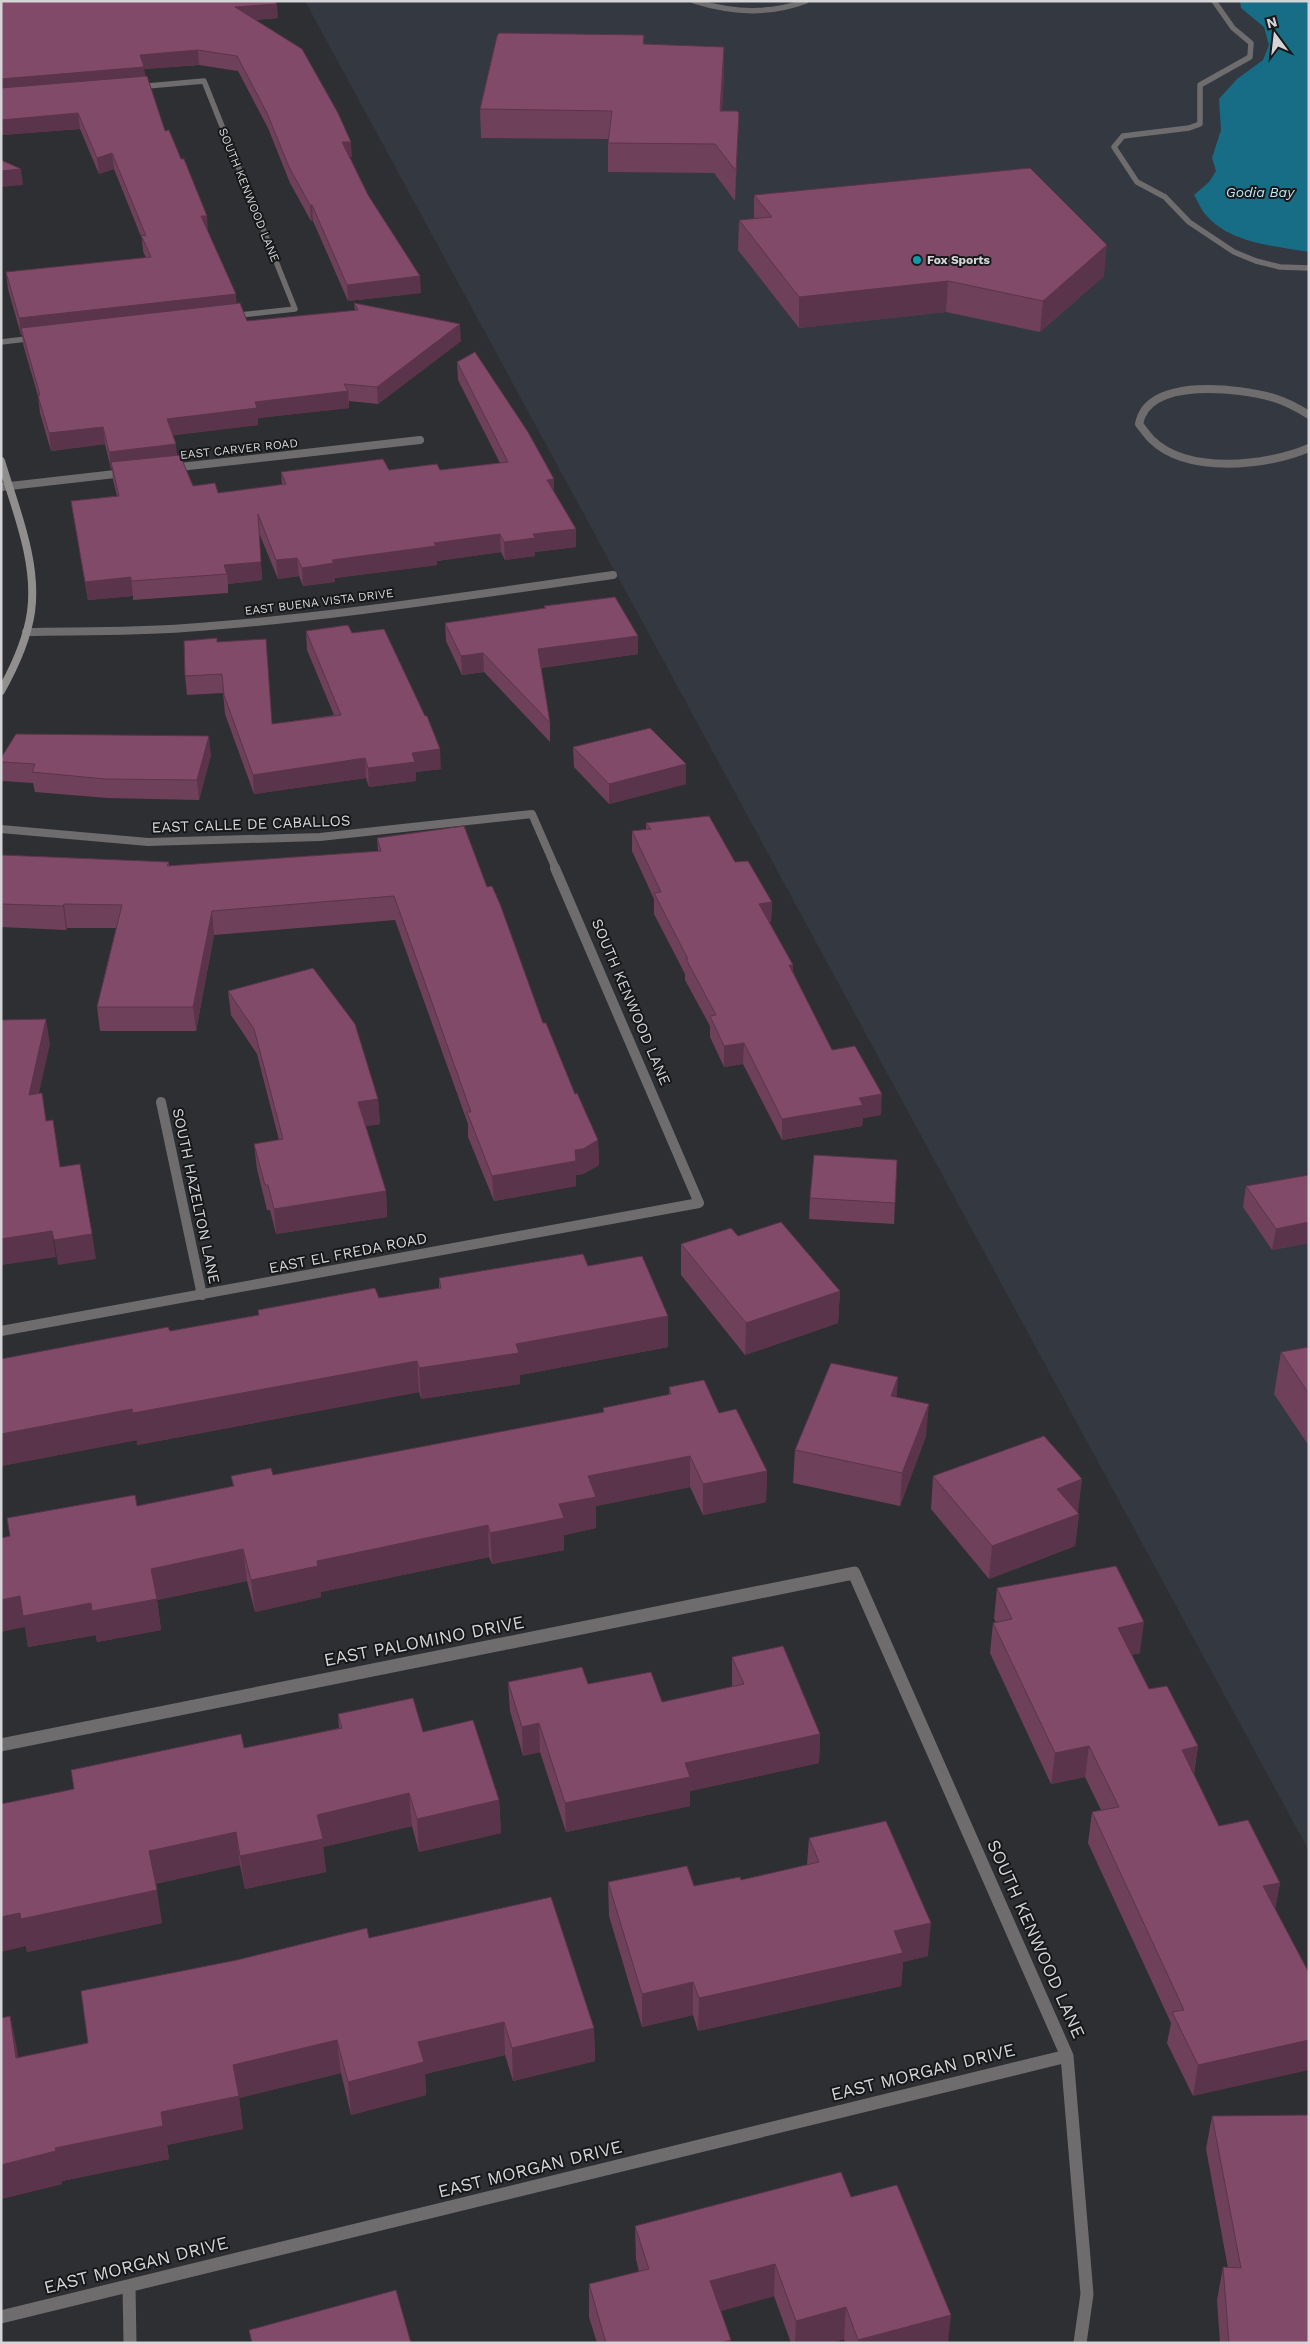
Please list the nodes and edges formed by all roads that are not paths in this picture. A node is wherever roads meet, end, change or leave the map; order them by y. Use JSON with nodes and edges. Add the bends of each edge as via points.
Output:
{"nodes":[{"id":1,"x":694,"y":1,"type":"edge"},
{"id":2,"x":806,"y":1,"type":"edge"},
{"id":3,"x":1214,"y":1,"type":"edge"},
{"id":4,"x":127,"y":88,"type":"edge"},
{"id":5,"x":1309,"y":268,"type":"edge"},
{"id":6,"x":226,"y":317,"type":"edge"},
{"id":7,"x":40,"y":338,"type":"edge"},
{"id":8,"x":1,"y":342,"type":"edge"},
{"id":9,"x":1309,"y":416,"type":"edge"},
{"id":10,"x":420,"y":440,"type":"dead end"},
{"id":11,"x":1309,"y":448,"type":"edge"},
{"id":12,"x":1,"y":461,"type":"edge"},
{"id":13,"x":166,"y":468,"type":"edge"},
{"id":14,"x":137,"y":472,"type":"edge"},
{"id":15,"x":5,"y":487,"type":"edge"},
{"id":16,"x":613,"y":575,"type":"dead end"},
{"id":17,"x":26,"y":632,"type":"junction"},
{"id":18,"x":1,"y":691,"type":"edge"},
{"id":19,"x":532,"y":814,"type":"joint"},
{"id":20,"x":1,"y":829,"type":"edge"},
{"id":21,"x":161,"y":1102,"type":"dead end"},
{"id":22,"x":699,"y":1202,"type":"joint"},
{"id":23,"x":202,"y":1295,"type":"junction"},
{"id":24,"x":1,"y":1331,"type":"edge"},
{"id":25,"x":854,"y":1573,"type":"joint"},
{"id":26,"x":1,"y":1744,"type":"edge"},
{"id":27,"x":1067,"y":2056,"type":"junction"},
{"id":28,"x":129,"y":2286,"type":"junction"},
{"id":29,"x":1,"y":2316,"type":"edge"},
{"id":30,"x":130,"y":2343,"type":"edge"},
{"id":31,"x":1080,"y":2343,"type":"edge"}],
"edges":[{"from":1,"to":2,"type":"street","via":[[748,11],[784,8]]},
{"from":3,"to":5,"type":"street","via":[[1232,28],[1251,43],[1250,57],[1200,85],[1200,124],[1123,136],[1114,147],[1137,182],[1165,197],[1189,222],[1234,252],[1280,267]]},
{"from":4,"to":6,"type":"street","name":"SOUTH KENWOOD LANE","via":[[204,81],[295,309]]},
{"from":7,"to":8,"type":"street"},
{"from":9,"to":11,"type":"street","via":[[1283,400],[1258,393],[1200,389],[1153,401],[1142,412],[1139,424],[1145,436],[1161,447],[1212,462],[1270,462]]},
{"from":10,"to":13,"type":"street","name":"EAST CARVER ROAD"},
{"from":12,"to":15,"type":"street"},
{"from":14,"to":15,"type":"street"},
{"from":15,"to":17,"type":"street","via":[[31,572],[32,602]]},
{"from":16,"to":17,"type":"street","name":"EAST BUENA VISTA DRIVE","via":[[326,614],[184,629]]},
{"from":17,"to":18,"type":"street"},
{"from":19,"to":20,"type":"street","name":"EAST CALLE DE CABALLOS","via":[[291,838],[148,842]]},
{"from":19,"to":22,"type":"street","name":"SOUTH KENWOOD LANE"},
{"from":21,"to":23,"type":"street","name":"SOUTH HAZELTON LANE"},
{"from":22,"to":23,"type":"street","name":"EAST EL FREDA ROAD"},
{"from":23,"to":24,"type":"street","name":"EAST EL FREDA ROAD"},
{"from":25,"to":26,"type":"street","name":"EAST PALOMINO DRIVE"},
{"from":25,"to":27,"type":"street","name":"SOUTH KENWOOD LANE"},
{"from":27,"to":28,"type":"street","name":"EAST MORGAN DRIVE"},
{"from":27,"to":31,"type":"street","name":"SOUTH KENWOOD LANE","via":[[1087,2294]]},
{"from":28,"to":29,"type":"street","name":"EAST MORGAN DRIVE"},
{"from":28,"to":30,"type":"street"}]}
